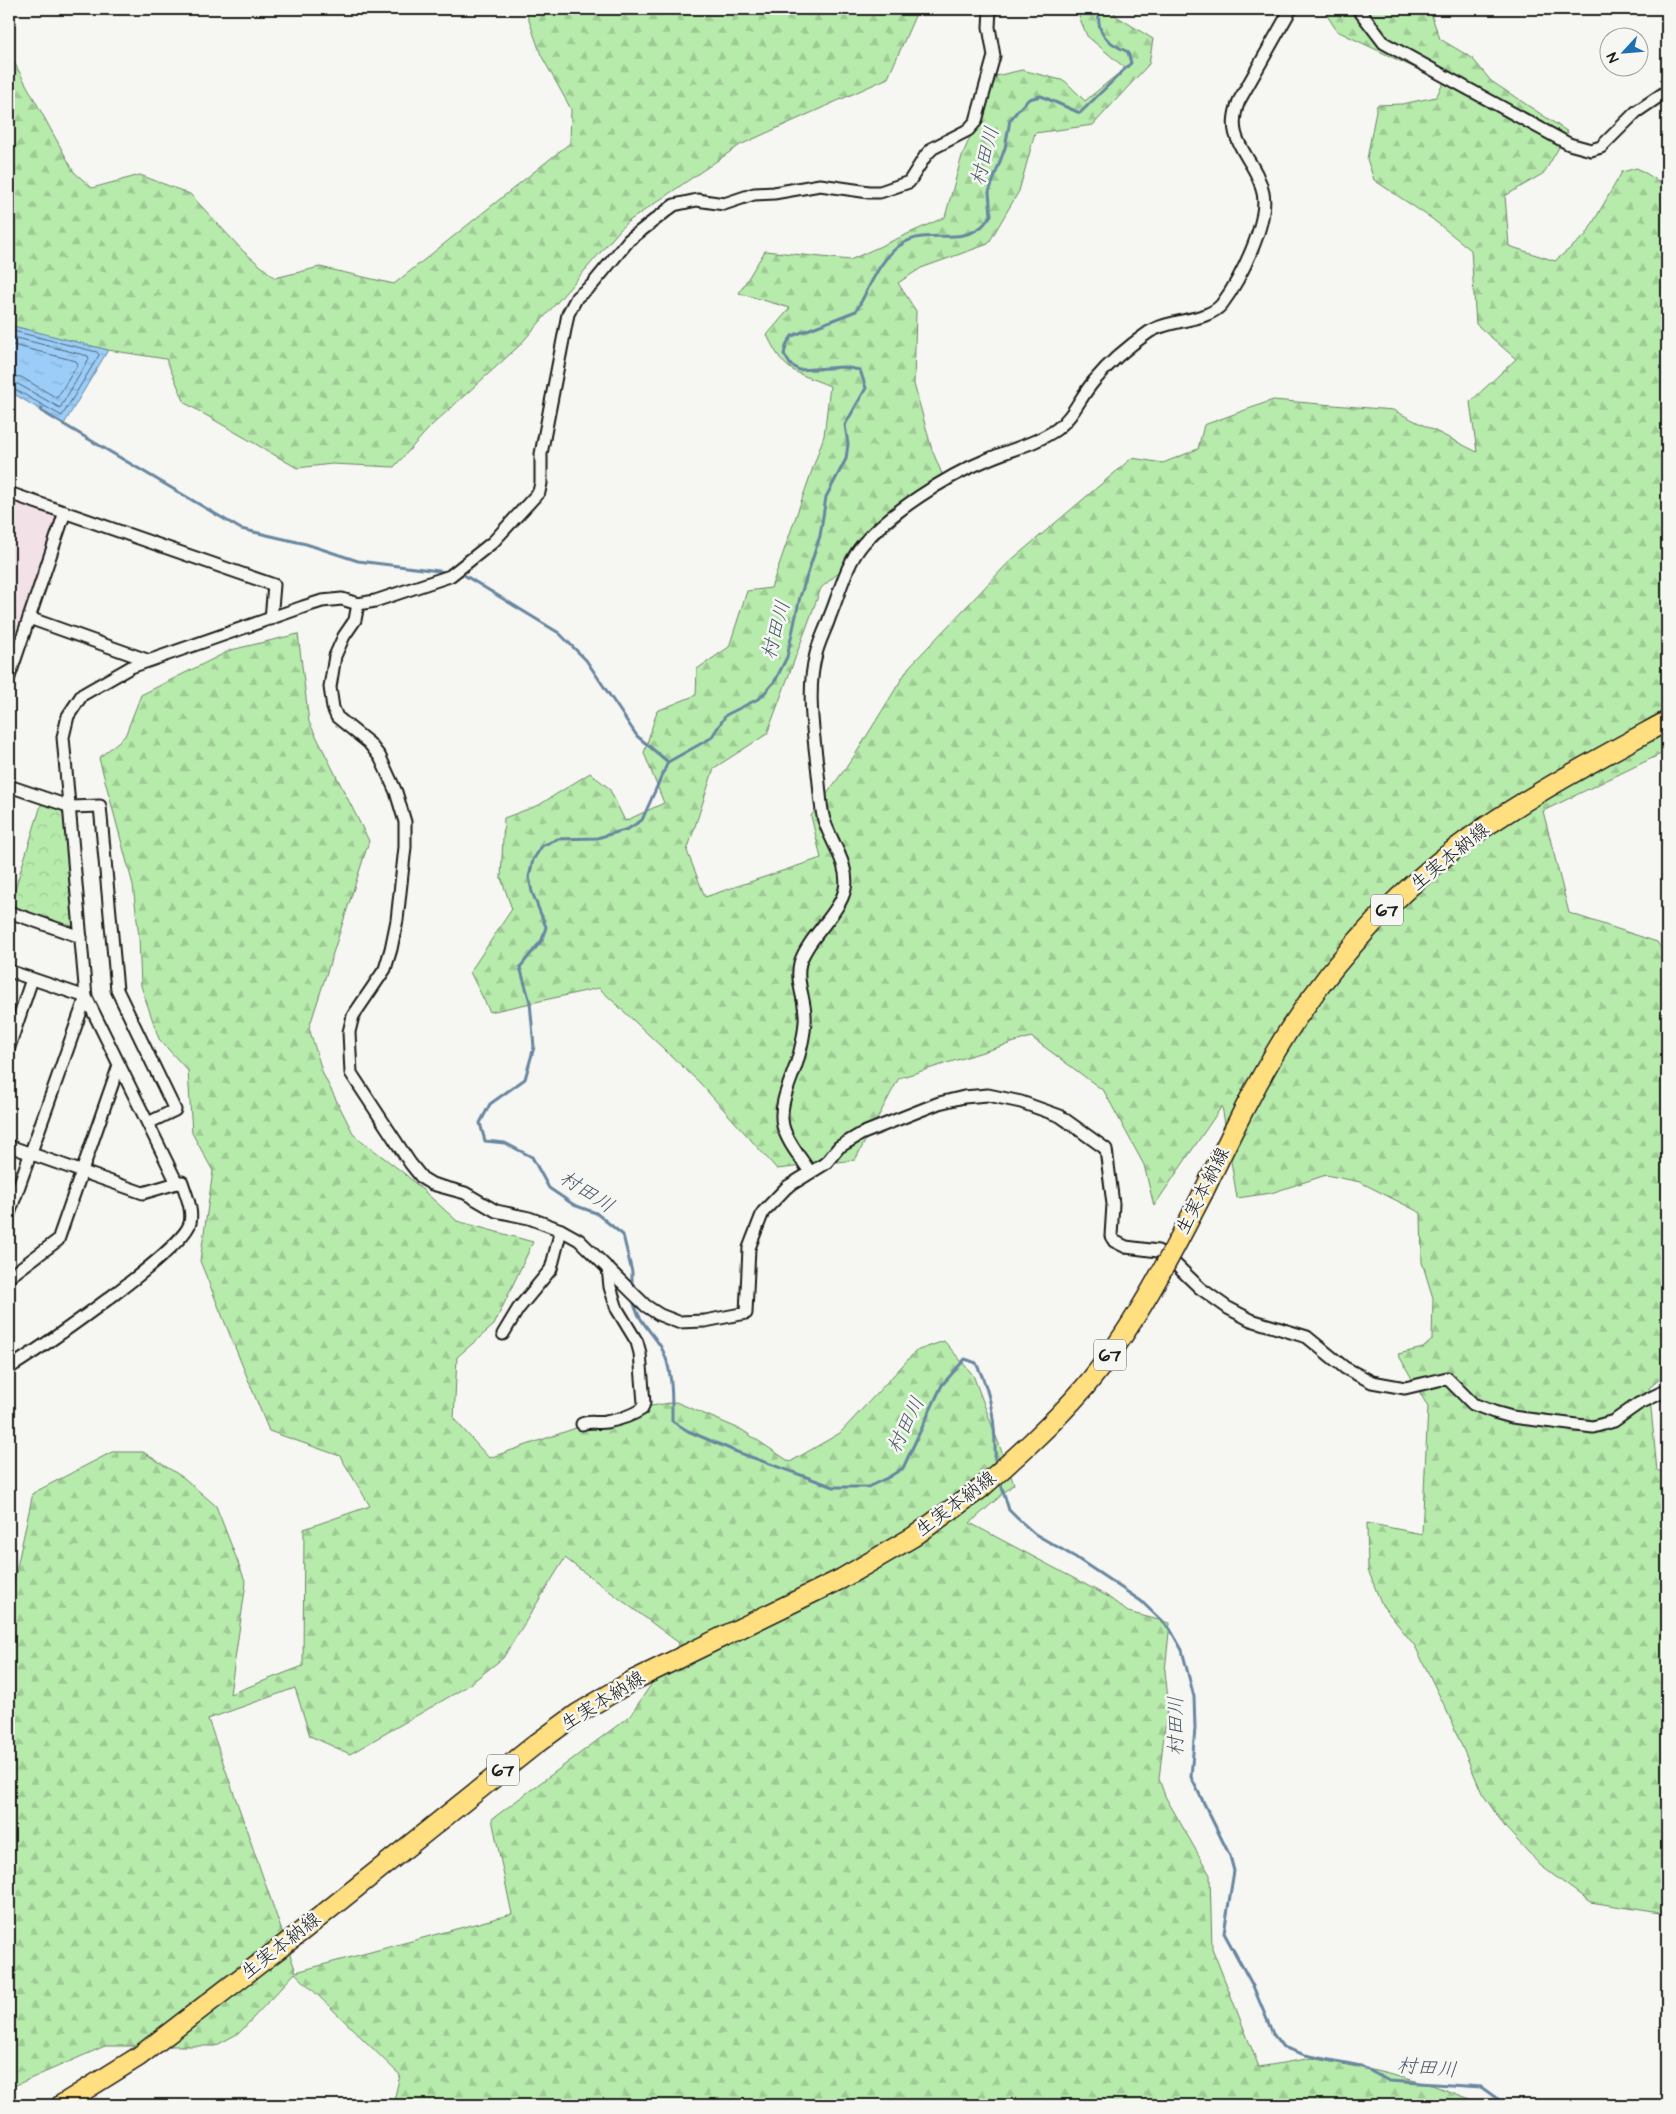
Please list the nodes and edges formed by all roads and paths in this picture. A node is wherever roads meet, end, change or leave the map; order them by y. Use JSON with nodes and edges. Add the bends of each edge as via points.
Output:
{"nodes":[{"id":1,"x":990,"y":9,"type":"edge"},
{"id":2,"x":1291,"y":9,"type":"edge"},
{"id":3,"x":1358,"y":9,"type":"edge"},
{"id":4,"x":1667,"y":91,"type":"edge"},
{"id":5,"x":9,"y":493,"type":"edge"},
{"id":6,"x":65,"y":512,"type":"junction"},
{"id":7,"x":358,"y":604,"type":"junction"},
{"id":8,"x":29,"y":618,"type":"junction"},
{"id":9,"x":271,"y":619,"type":"junction"},
{"id":10,"x":147,"y":660,"type":"junction"},
{"id":11,"x":9,"y":677,"type":"edge"},
{"id":12,"x":1667,"y":721,"type":"edge"},
{"id":13,"x":9,"y":786,"type":"edge"},
{"id":14,"x":71,"y":807,"type":"junction"},
{"id":15,"x":9,"y":912,"type":"edge"},
{"id":16,"x":81,"y":937,"type":"junction"},
{"id":17,"x":9,"y":971,"type":"edge"},
{"id":18,"x":32,"y":979,"type":"junction"},
{"id":19,"x":86,"y":997,"type":"junction"},
{"id":20,"x":9,"y":1047,"type":"edge"},
{"id":21,"x":119,"y":1065,"type":"junction"},
{"id":22,"x":148,"y":1123,"type":"junction"},
{"id":23,"x":9,"y":1146,"type":"edge"},
{"id":24,"x":30,"y":1154,"type":"junction"},
{"id":25,"x":83,"y":1172,"type":"junction"},
{"id":26,"x":810,"y":1172,"type":"junction"},
{"id":27,"x":177,"y":1182,"type":"junction"},
{"id":28,"x":9,"y":1214,"type":"edge"},
{"id":29,"x":561,"y":1230,"type":"junction"},
{"id":30,"x":611,"y":1270,"type":"junction"},
{"id":31,"x":9,"y":1277,"type":"edge"},
{"id":32,"x":503,"y":1334,"type":"dead end"},
{"id":33,"x":9,"y":1368,"type":"edge"},
{"id":34,"x":1667,"y":1390,"type":"edge"},
{"id":35,"x":582,"y":1424,"type":"dead end"},
{"id":36,"x":61,"y":2105,"type":"edge"}],
"edges":[{"from":1,"to":7,"type":"street","via":[[989,27],[994,56],[976,121],[968,130],[933,148],[909,182],[880,192],[830,184],[754,194],[724,204],[687,201],[658,216],[629,240],[592,285],[577,297],[568,314],[541,454],[539,492],[493,542],[461,570]]},
{"from":2,"to":26,"type":"street","via":[[1239,100],[1234,115],[1234,133],[1260,183],[1264,214],[1252,248],[1220,307],[1208,314],[1165,324],[1151,331],[1094,381],[1068,421],[1037,440],[982,461],[945,481],[885,523],[851,561],[816,653],[812,690],[823,818],[844,865],[847,880],[844,894],[800,963],[798,974],[805,1021],[799,1058],[782,1114],[783,1128]]},
{"from":3,"to":4,"type":"street","via":[[1384,43],[1579,148],[1591,150],[1600,147],[1636,112]]},
{"from":5,"to":6,"type":"street"},
{"from":6,"to":8,"type":"street"},
{"from":6,"to":9,"type":"street","via":[[274,585]]},
{"from":7,"to":9,"type":"street","via":[[322,600]]},
{"from":7,"to":29,"type":"street","via":[[355,620],[335,656],[330,687],[333,708],[337,717],[369,743],[380,757],[396,792],[404,822],[405,847],[397,920],[389,956],[385,969],[353,1016],[351,1073],[422,1178],[465,1194],[496,1211],[529,1218]]},
{"from":8,"to":10,"type":"street"},
{"from":8,"to":11,"type":"street"},
{"from":9,"to":10,"type":"street"},
{"from":10,"to":14,"type":"street","via":[[82,695],[68,716],[63,737]]},
{"from":12,"to":36,"type":"main road","name":"生実本納線","number":"67","bridge":true,"via":[[1579,769],[1483,828],[1441,860],[1381,916],[1319,989],[1288,1033],[1241,1115],[1164,1270],[1110,1355],[1051,1423],[980,1489],[913,1537],[856,1571],[632,1681],[577,1714],[146,2051]]},
{"from":13,"to":14,"type":"street"},
{"from":14,"to":16,"type":"street"},
{"from":14,"to":22,"type":"street","via":[[100,806],[117,990],[175,1110]]},
{"from":15,"to":16,"type":"street"},
{"from":16,"to":19,"type":"street"},
{"from":17,"to":18,"type":"street"},
{"from":18,"to":19,"type":"street"},
{"from":18,"to":20,"type":"street"},
{"from":19,"to":21,"type":"street"},
{"from":19,"to":24,"type":"street"},
{"from":21,"to":22,"type":"street"},
{"from":21,"to":25,"type":"street"},
{"from":22,"to":27,"type":"street"},
{"from":23,"to":24,"type":"street"},
{"from":24,"to":25,"type":"street"},
{"from":24,"to":28,"type":"street"},
{"from":25,"to":27,"type":"street","via":[[144,1193]]},
{"from":25,"to":31,"type":"street","via":[[58,1240]]},
{"from":26,"to":30,"type":"street","via":[[787,1187],[763,1212],[748,1248],[746,1313],[705,1321],[678,1322],[660,1315]]},
{"from":26,"to":34,"type":"street","via":[[826,1163],[839,1147],[887,1123],[964,1097],[1004,1097],[1060,1116],[1106,1150],[1113,1204],[1111,1236],[1114,1241],[1126,1247],[1158,1251],[1228,1308],[1251,1320],[1307,1337],[1362,1378],[1405,1388],[1448,1378],[1474,1404],[1494,1412],[1593,1427],[1614,1421],[1638,1404]]},
{"from":27,"to":33,"type":"street","via":[[182,1182],[189,1202],[190,1222],[177,1243],[148,1269]]},
{"from":29,"to":30,"type":"street","via":[[579,1240]]},
{"from":29,"to":32,"type":"street","via":[[551,1268],[518,1309]]},
{"from":30,"to":35,"type":"street","via":[[610,1286],[617,1309],[640,1352],[644,1403],[642,1409],[628,1416],[605,1423],[588,1421]]}]}
